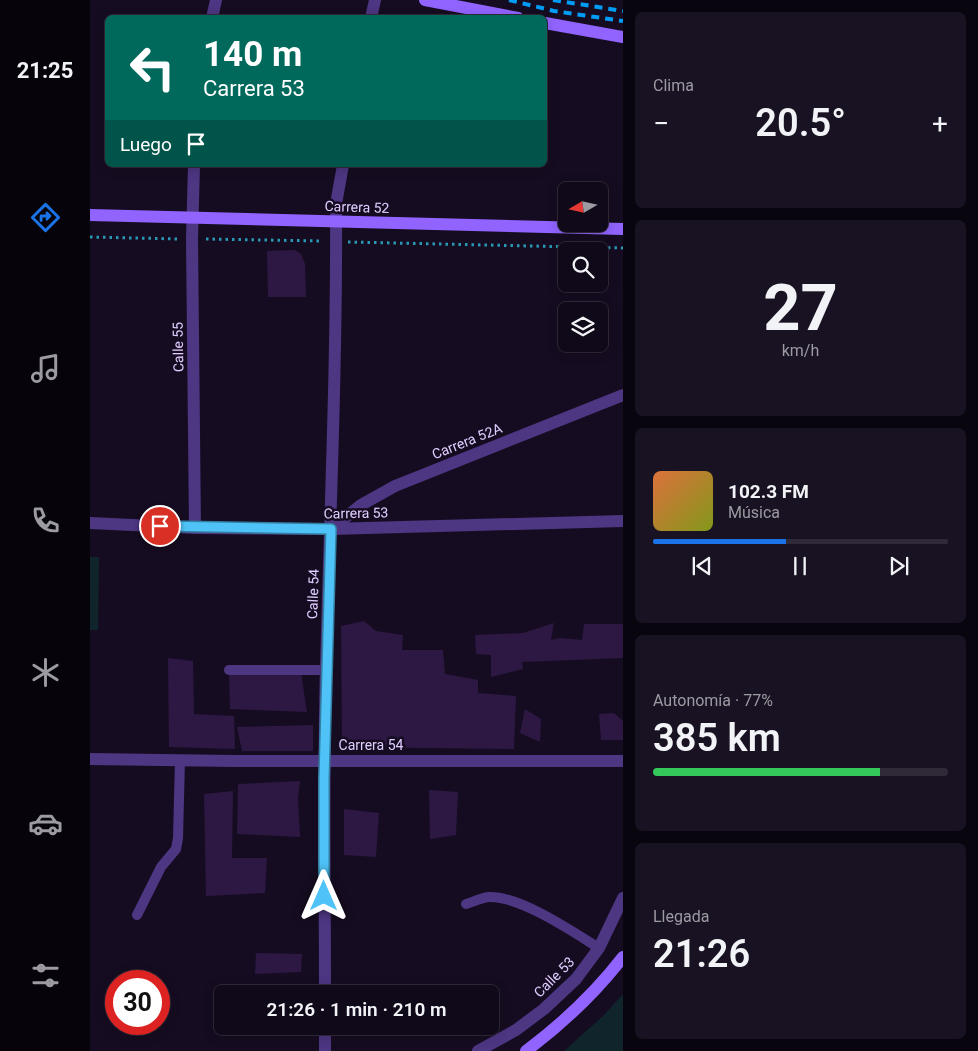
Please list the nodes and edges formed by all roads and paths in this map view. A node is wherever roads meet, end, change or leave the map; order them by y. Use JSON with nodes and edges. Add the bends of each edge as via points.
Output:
{"nodes":[{"id":1,"x":216,"y":0,"type":"edge"},
{"id":2,"x":375,"y":0,"type":"edge"},
{"id":3,"x":424,"y":0,"type":"edge"},
{"id":4,"x":446,"y":2,"type":"edge"},
{"id":5,"x":213,"y":15,"type":"edge"},
{"id":6,"x":372,"y":15,"type":"edge"},
{"id":7,"x":504,"y":15,"type":"edge"},
{"id":8,"x":547,"y":23,"type":"edge"},
{"id":9,"x":623,"y":37,"type":"edge"},
{"id":10,"x":194,"y":167,"type":"edge"},
{"id":11,"x":343,"y":167,"type":"edge"},
{"id":12,"x":90,"y":214,"type":"edge"},
{"id":13,"x":192,"y":217,"type":"junction"},
{"id":14,"x":336,"y":222,"type":"junction"},
{"id":15,"x":623,"y":229,"type":"edge"},
{"id":16,"x":90,"y":237,"type":"edge"},
{"id":17,"x":192,"y":239,"type":"junction"},
{"id":18,"x":336,"y":242,"type":"junction"},
{"id":19,"x":623,"y":248,"type":"edge"},
{"id":20,"x":623,"y":395,"type":"edge"},
{"id":21,"x":623,"y":521,"type":"edge"},
{"id":22,"x":90,"y":523,"type":"edge"},
{"id":23,"x":195,"y":528,"type":"junction"},
{"id":24,"x":331,"y":529,"type":"junction"},
{"id":25,"x":230,"y":670,"type":"dead end"},
{"id":26,"x":326,"y":670,"type":"junction"},
{"id":27,"x":90,"y":759,"type":"edge"},
{"id":28,"x":180,"y":760,"type":"junction"},
{"id":29,"x":325,"y":761,"type":"junction"},
{"id":30,"x":623,"y":761,"type":"edge"},
{"id":31,"x":623,"y":898,"type":"edge"},
{"id":32,"x":466,"y":904,"type":"dead end"},
{"id":33,"x":137,"y":915,"type":"dead end"},
{"id":34,"x":599,"y":948,"type":"junction"},
{"id":35,"x":623,"y":957,"type":"edge"},
{"id":36,"x":325,"y":985,"type":"edge"},
{"id":37,"x":325,"y":1035,"type":"edge"},
{"id":38,"x":325,"y":1051,"type":"edge"},
{"id":39,"x":478,"y":1051,"type":"edge"},
{"id":40,"x":526,"y":1051,"type":"edge"}],
"edges":[{"from":1,"to":5,"type":"street"},
{"from":2,"to":6,"type":"street"},
{"from":3,"to":4,"type":"main road"},
{"from":4,"to":7,"type":"main road"},
{"from":8,"to":9,"type":"main road"},
{"from":10,"to":13,"type":"street","name":"Calle 55"},
{"from":11,"to":14,"type":"street","name":"Calle 54"},
{"from":12,"to":13,"type":"main road","name":"Carrera 52"},
{"from":13,"to":14,"type":"main road","name":"Carrera 52"},
{"from":13,"to":17,"type":"street","name":"Calle 55"},
{"from":14,"to":15,"type":"main road","name":"Carrera 52"},
{"from":14,"to":18,"type":"street","name":"Calle 54"},
{"from":16,"to":17,"type":"path"},
{"from":17,"to":18,"type":"path"},
{"from":17,"to":23,"type":"street","name":"Calle 55"},
{"from":18,"to":19,"type":"path"},
{"from":18,"to":24,"type":"street","name":"Calle 54"},
{"from":20,"to":24,"type":"street","name":"Carrera 52A","via":[[395,486],[361,505]]},
{"from":21,"to":24,"type":"street","name":"Carrera 53"},
{"from":22,"to":23,"type":"street","name":"Carrera 53"},
{"from":23,"to":24,"type":"street","name":"Carrera 53"},
{"from":24,"to":26,"type":"street","name":"Calle 54"},
{"from":25,"to":26,"type":"lane"},
{"from":26,"to":29,"type":"street","name":"Calle 54"},
{"from":27,"to":28,"type":"street","name":"Carrera 54"},
{"from":28,"to":29,"type":"street","name":"Carrera 54"},
{"from":28,"to":33,"type":"lane","via":[[176,848],[161,867]]},
{"from":29,"to":30,"type":"street","name":"Carrera 54"},
{"from":29,"to":36,"type":"street","name":"Calle 54"},
{"from":31,"to":34,"type":"street","name":"Calle 53"},
{"from":32,"to":34,"type":"lane","via":[[487,897],[503,898],[536,911]]},
{"from":34,"to":39,"type":"street","name":"Calle 53","via":[[576,979],[544,1009],[516,1030]]},
{"from":35,"to":40,"type":"main road","via":[[582,1003]]},
{"from":37,"to":38,"type":"street"}]}
